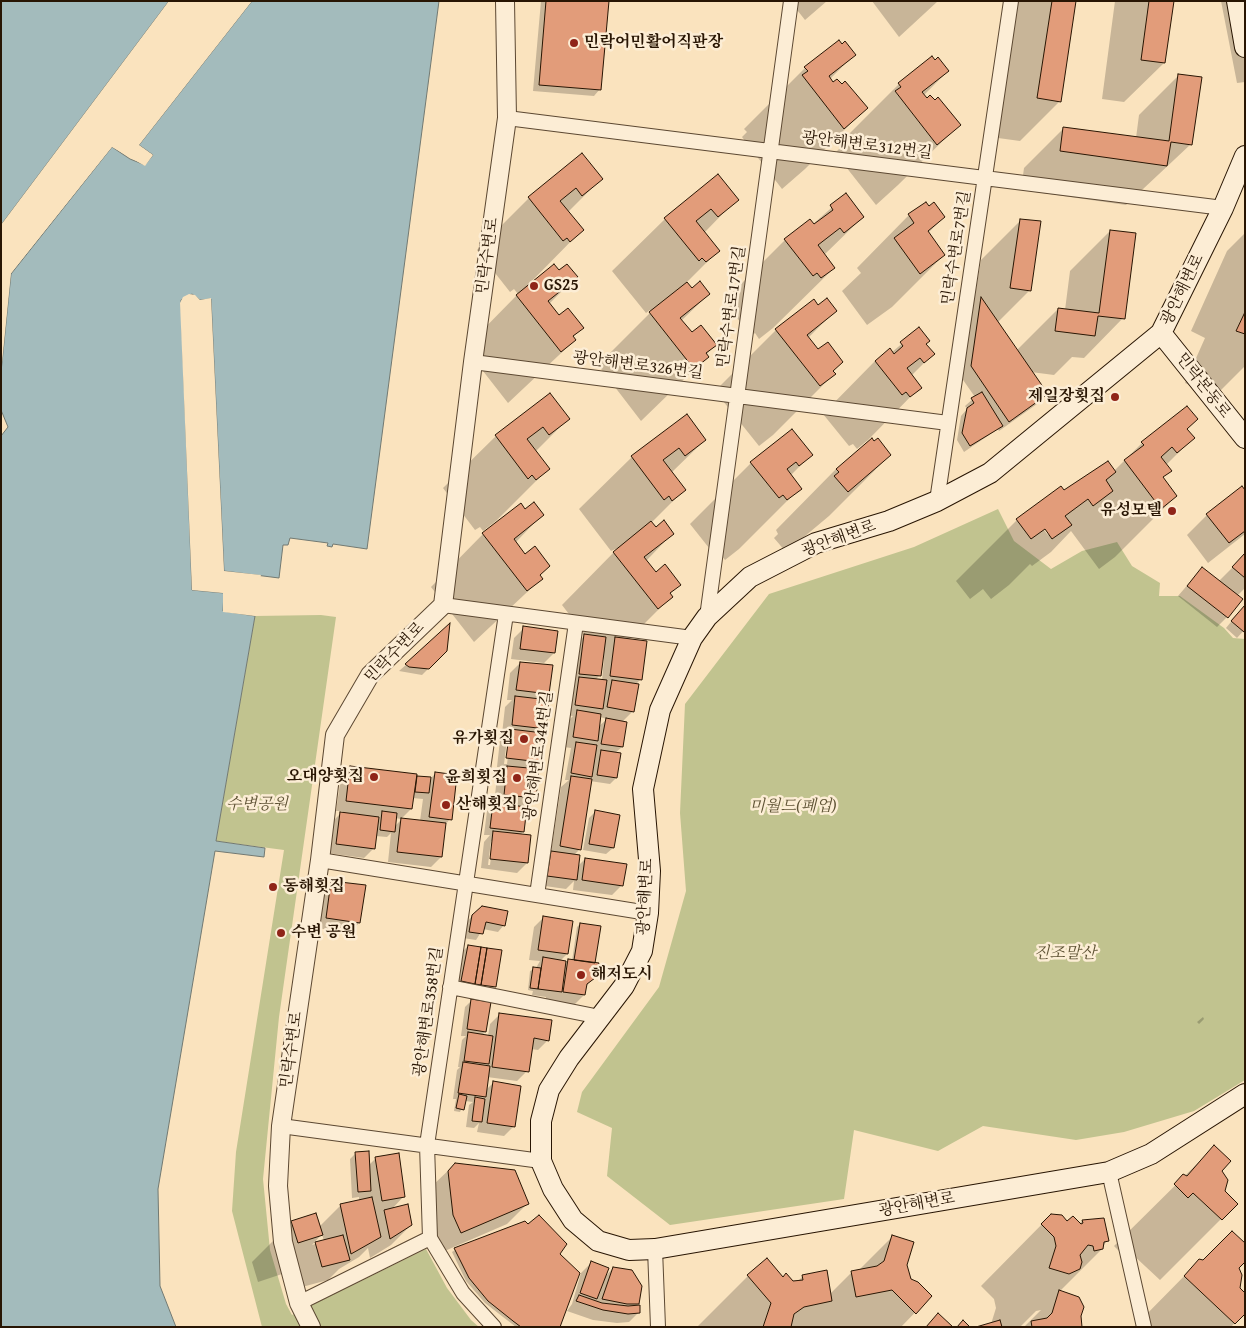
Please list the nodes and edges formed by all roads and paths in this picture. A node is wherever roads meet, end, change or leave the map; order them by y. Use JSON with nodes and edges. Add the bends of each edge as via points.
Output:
{"nodes":[{"id":1,"x":505,"y":1,"type":"edge"},
{"id":2,"x":791,"y":1,"type":"edge"},
{"id":3,"x":1011,"y":1,"type":"edge"},
{"id":4,"x":1236,"y":1,"type":"edge"},
{"id":5,"x":1245,"y":47,"type":"edge"},
{"id":6,"x":507,"y":118,"type":"junction"},
{"id":7,"x":771,"y":151,"type":"junction"},
{"id":8,"x":1245,"y":156,"type":"edge"},
{"id":9,"x":985,"y":178,"type":"junction"},
{"id":10,"x":1224,"y":208,"type":"junction"},
{"id":11,"x":1162,"y":333,"type":"junction"},
{"id":12,"x":473,"y":362,"type":"junction"},
{"id":13,"x":737,"y":396,"type":"junction"},
{"id":14,"x":948,"y":423,"type":"junction"},
{"id":15,"x":1245,"y":438,"type":"edge"},
{"id":16,"x":937,"y":500,"type":"junction"},
{"id":17,"x":443,"y":605,"type":"junction"},
{"id":18,"x":506,"y":614,"type":"junction"},
{"id":19,"x":707,"y":617,"type":"junction"},
{"id":20,"x":576,"y":623,"type":"junction"},
{"id":21,"x":692,"y":638,"type":"junction"},
{"id":22,"x":320,"y":860,"type":"junction"},
{"id":23,"x":466,"y":883,"type":"junction"},
{"id":24,"x":537,"y":895,"type":"junction"},
{"id":25,"x":648,"y":912,"type":"junction"},
{"id":26,"x":450,"y":987,"type":"junction"},
{"id":27,"x":600,"y":1017,"type":"junction"},
{"id":28,"x":1245,"y":1094,"type":"edge"},
{"id":29,"x":281,"y":1126,"type":"junction"},
{"id":30,"x":427,"y":1145,"type":"junction"},
{"id":31,"x":541,"y":1160,"type":"junction"},
{"id":32,"x":1109,"y":1172,"type":"junction"},
{"id":33,"x":430,"y":1238,"type":"junction"},
{"id":34,"x":655,"y":1249,"type":"junction"},
{"id":35,"x":299,"y":1303,"type":"junction"},
{"id":36,"x":311,"y":1327,"type":"edge"},
{"id":37,"x":494,"y":1327,"type":"edge"},
{"id":38,"x":658,"y":1327,"type":"edge"},
{"id":39,"x":1144,"y":1327,"type":"edge"}],
"edges":[{"from":1,"to":6,"type":"street","name":"민락수변로"},
{"from":2,"to":7,"type":"street","name":"민락수변로17번길"},
{"from":3,"to":9,"type":"street","name":"민락수변로7번길"},
{"from":4,"to":5,"type":"main road"},
{"from":6,"to":7,"type":"street","name":"광안해변로312번길"},
{"from":6,"to":12,"type":"street","name":"민락수변로"},
{"from":7,"to":9,"type":"street","name":"광안해변로312번길"},
{"from":7,"to":13,"type":"street","name":"민락수변로17번길"},
{"from":8,"to":10,"type":"main road","name":"광안해변로"},
{"from":9,"to":10,"type":"street","name":"광안해변로312번길"},
{"from":9,"to":14,"type":"street","name":"민락수변로7번길"},
{"from":10,"to":11,"type":"main road","name":"광안해변로"},
{"from":11,"to":15,"type":"main road","name":"민락본동로"},
{"from":11,"to":16,"type":"main road","name":"광안해변로","via":[[990,473]]},
{"from":12,"to":13,"type":"street","name":"광안해변로326번길"},
{"from":12,"to":17,"type":"street","name":"민락수변로"},
{"from":13,"to":14,"type":"street","name":"광안해변로326번길"},
{"from":13,"to":19,"type":"street","name":"민락수변로17번길"},
{"from":14,"to":16,"type":"street","name":"민락수변로7번길"},
{"from":16,"to":19,"type":"main road","name":"광안해변로","via":[[889,521],[816,543],[750,577]]},
{"from":17,"to":18,"type":"street"},
{"from":17,"to":22,"type":"street","name":"민락수변로","via":[[370,675],[335,735]]},
{"from":18,"to":20,"type":"street"},
{"from":18,"to":23,"type":"street"},
{"from":19,"to":21,"type":"main road","name":"광안해변로"},
{"from":20,"to":21,"type":"street"},
{"from":20,"to":24,"type":"street","name":"광안해변로344번길"},
{"from":21,"to":25,"type":"main road","name":"광안해변로","via":[[660,710],[643,789],[650,871]]},
{"from":22,"to":23,"type":"street"},
{"from":22,"to":29,"type":"street","name":"민락수변로"},
{"from":23,"to":24,"type":"street"},
{"from":23,"to":26,"type":"street","name":"광안해변로358번길"},
{"from":24,"to":25,"type":"street"},
{"from":25,"to":27,"type":"main road","name":"광안해변로","via":[[642,951],[624,986]]},
{"from":26,"to":27,"type":"street"},
{"from":26,"to":30,"type":"street","name":"광안해변로358번길"},
{"from":27,"to":31,"type":"main road","name":"광안해변로","via":[[568,1058],[549,1090],[541,1121]]},
{"from":28,"to":32,"type":"main road","name":"광안해변로","via":[[1150,1154]]},
{"from":29,"to":30,"type":"street"},
{"from":29,"to":35,"type":"street","name":"민락수변로","via":[[278,1186],[283,1242]]},
{"from":30,"to":31,"type":"street"},
{"from":30,"to":33,"type":"street","name":"광안해변로358번길"},
{"from":31,"to":34,"type":"main road","name":"광안해변로","via":[[553,1189],[573,1220],[598,1241],[629,1250]]},
{"from":32,"to":34,"type":"main road","name":"광안해변로"},
{"from":32,"to":39,"type":"street"},
{"from":33,"to":35,"type":"street"},
{"from":33,"to":37,"type":"street","via":[[463,1293]]},
{"from":34,"to":38,"type":"street"},
{"from":35,"to":36,"type":"street","name":"민락수변로"}]}
